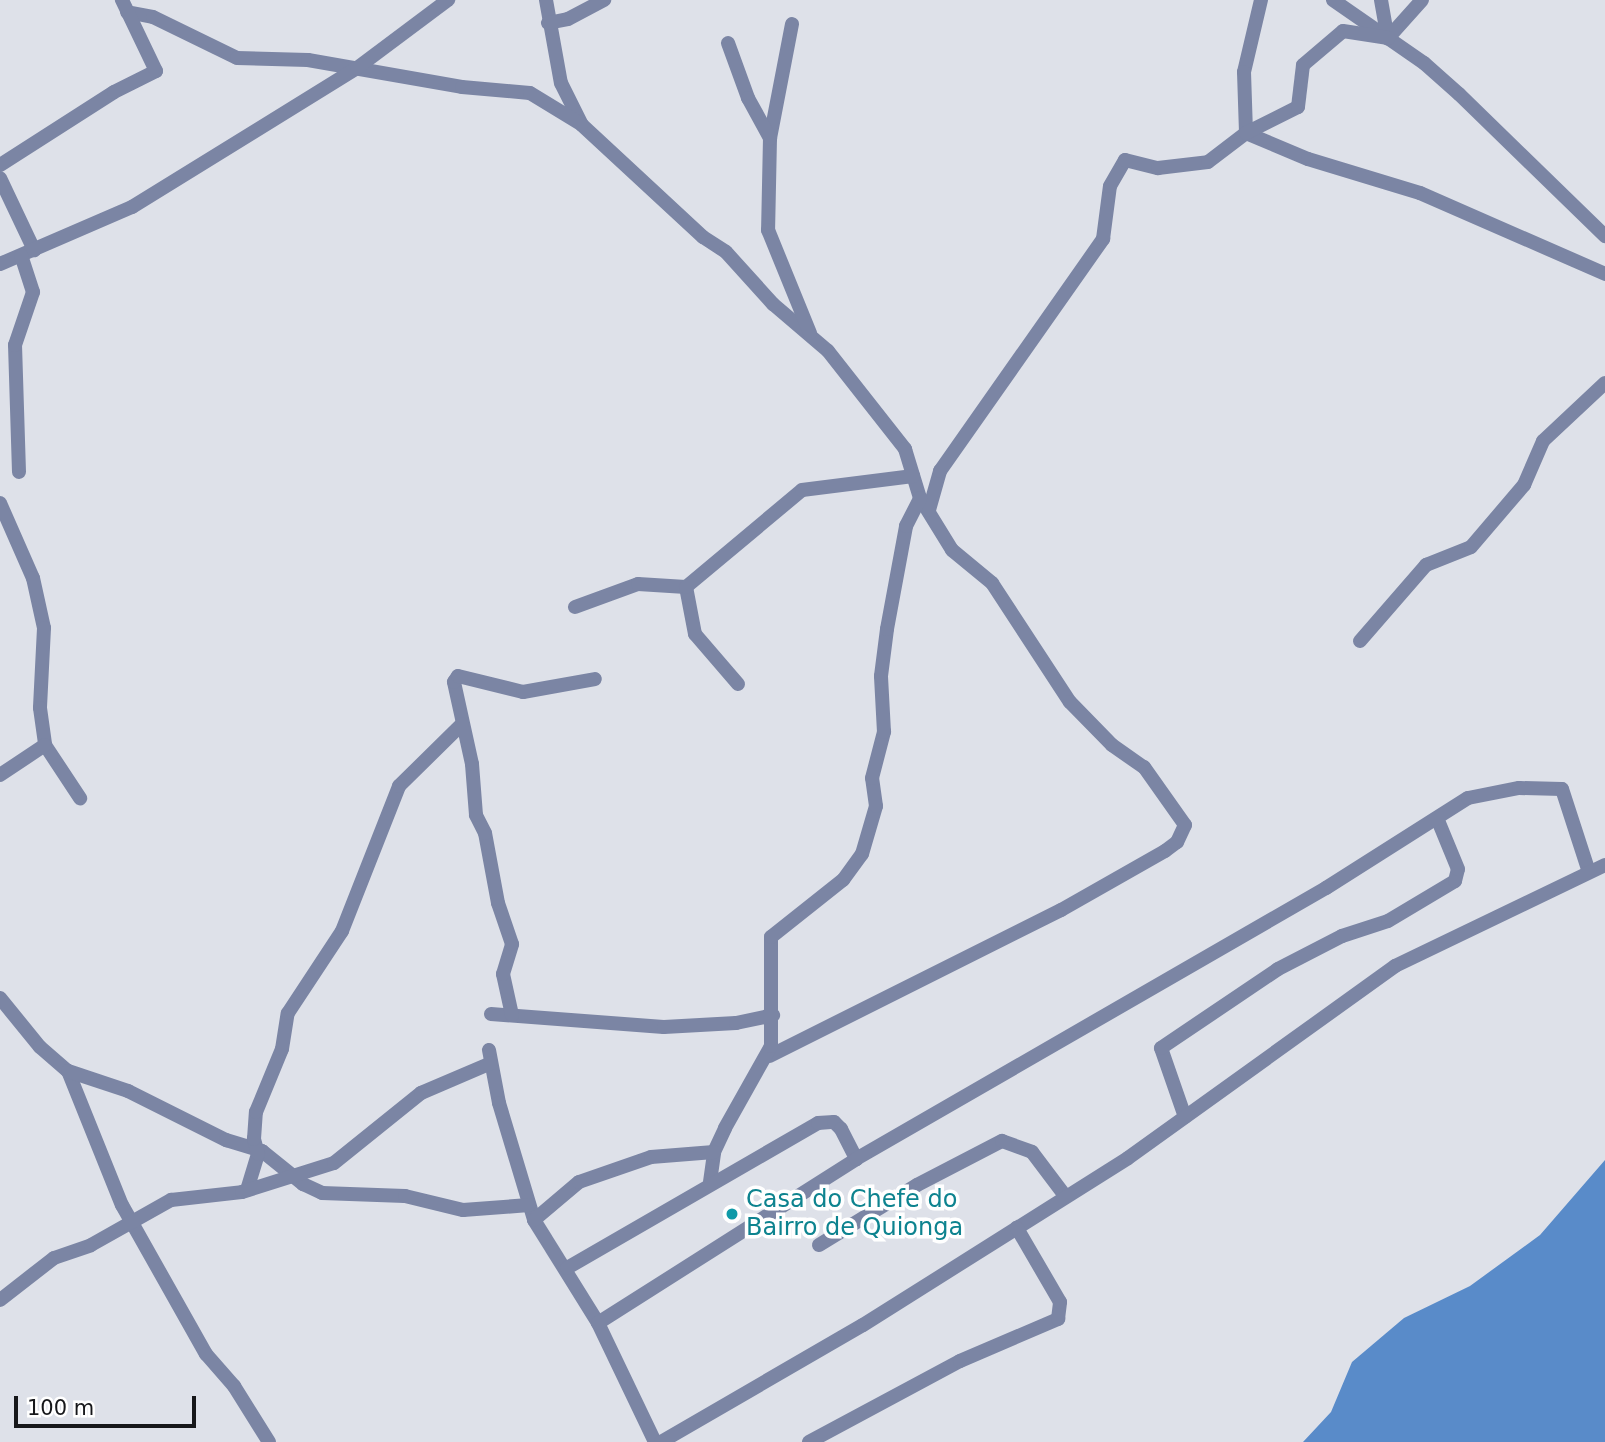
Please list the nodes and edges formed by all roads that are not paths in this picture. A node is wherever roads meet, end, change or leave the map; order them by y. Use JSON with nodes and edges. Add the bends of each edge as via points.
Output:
{"nodes":[{"id":1,"x":448,"y":0,"type":"edge"},
{"id":2,"x":545,"y":0,"type":"edge"},
{"id":3,"x":604,"y":0,"type":"edge"},
{"id":4,"x":1261,"y":0,"type":"edge"},
{"id":5,"x":1333,"y":0,"type":"edge"},
{"id":6,"x":1381,"y":0,"type":"edge"},
{"id":7,"x":1422,"y":0,"type":"edge"},
{"id":8,"x":125,"y":6,"type":"edge"},
{"id":9,"x":548,"y":23,"type":"junction"},
{"id":10,"x":792,"y":24,"type":"dead end"},
{"id":11,"x":1388,"y":38,"type":"junction"},
{"id":12,"x":728,"y":43,"type":"dead end"},
{"id":13,"x":357,"y":68,"type":"junction"},
{"id":14,"x":582,"y":125,"type":"junction"},
{"id":15,"x":1246,"y":132,"type":"junction"},
{"id":16,"x":770,"y":138,"type":"junction"},
{"id":17,"x":0,"y":165,"type":"edge"},
{"id":18,"x":0,"y":178,"type":"edge"},
{"id":19,"x":1605,"y":236,"type":"edge"},
{"id":20,"x":28,"y":253,"type":"junction"},
{"id":21,"x":0,"y":264,"type":"edge"},
{"id":22,"x":1605,"y":274,"type":"edge"},
{"id":23,"x":811,"y":334,"type":"junction"},
{"id":24,"x":1605,"y":383,"type":"edge"},
{"id":25,"x":19,"y":472,"type":"dead end"},
{"id":26,"x":913,"y":476,"type":"junction"},
{"id":27,"x":920,"y":498,"type":"junction"},
{"id":28,"x":0,"y":503,"type":"edge"},
{"id":29,"x":929,"y":510,"type":"junction"},
{"id":30,"x":686,"y":587,"type":"junction"},
{"id":31,"x":575,"y":607,"type":"dead end"},
{"id":32,"x":1360,"y":641,"type":"dead end"},
{"id":33,"x":595,"y":679,"type":"dead end"},
{"id":34,"x":738,"y":684,"type":"dead end"},
{"id":35,"x":462,"y":724,"type":"junction"},
{"id":36,"x":45,"y":745,"type":"junction"},
{"id":37,"x":0,"y":775,"type":"edge"},
{"id":38,"x":80,"y":798,"type":"dead end"},
{"id":39,"x":1437,"y":818,"type":"junction"},
{"id":40,"x":1605,"y":865,"type":"edge"},
{"id":41,"x":1589,"y":872,"type":"junction"},
{"id":42,"x":0,"y":998,"type":"edge"},
{"id":43,"x":491,"y":1014,"type":"dead end"},
{"id":44,"x":773,"y":1015,"type":"junction"},
{"id":45,"x":512,"y":1016,"type":"junction"},
{"id":46,"x":769,"y":1056,"type":"junction"},
{"id":47,"x":68,"y":1071,"type":"junction"},
{"id":48,"x":1185,"y":1117,"type":"junction"},
{"id":49,"x":258,"y":1149,"type":"junction"},
{"id":50,"x":714,"y":1152,"type":"junction"},
{"id":51,"x":856,"y":1159,"type":"junction"},
{"id":52,"x":293,"y":1176,"type":"junction"},
{"id":53,"x":710,"y":1182,"type":"junction"},
{"id":54,"x":247,"y":1190,"type":"junction"},
{"id":55,"x":1066,"y":1197,"type":"junction"},
{"id":56,"x":529,"y":1205,"type":"junction"},
{"id":57,"x":131,"y":1220,"type":"junction"},
{"id":58,"x":534,"y":1220,"type":"junction"},
{"id":59,"x":1017,"y":1228,"type":"junction"},
{"id":60,"x":819,"y":1245,"type":"dead end"},
{"id":61,"x":567,"y":1268,"type":"junction"},
{"id":62,"x":0,"y":1300,"type":"edge"},
{"id":63,"x":598,"y":1323,"type":"junction"},
{"id":64,"x":269,"y":1442,"type":"edge"},
{"id":65,"x":655,"y":1442,"type":"edge"},
{"id":66,"x":661,"y":1442,"type":"edge"},
{"id":67,"x":809,"y":1442,"type":"edge"}],
"edges":[{"from":1,"to":13,"type":"street"},
{"from":2,"to":9,"type":"street"},
{"from":3,"to":9,"type":"street","via":[[568,19]]},
{"from":4,"to":15,"type":"street","via":[[1244,72]]},
{"from":5,"to":11,"type":"street"},
{"from":6,"to":11,"type":"street"},
{"from":7,"to":11,"type":"street"},
{"from":8,"to":13,"type":"street","via":[[237,58],[309,60]]},
{"from":8,"to":17,"type":"street","via":[[156,71],[114,92]]},
{"from":9,"to":14,"type":"street","via":[[565,95]]},
{"from":10,"to":16,"type":"street"},
{"from":11,"to":15,"type":"street","via":[[1343,31],[1303,65],[1298,107]]},
{"from":11,"to":19,"type":"street","via":[[1459,93]]},
{"from":12,"to":16,"type":"street","via":[[748,98]]},
{"from":13,"to":14,"type":"street","via":[[530,93]]},
{"from":13,"to":20,"type":"street","via":[[132,207]]},
{"from":14,"to":23,"type":"street"},
{"from":15,"to":22,"type":"street","via":[[1308,159],[1420,193]]},
{"from":15,"to":29,"type":"street","via":[[1208,162],[1158,169],[1125,160],[1110,186],[1103,239],[940,471]]},
{"from":16,"to":23,"type":"street","via":[[768,230]]},
{"from":18,"to":20,"type":"street"},
{"from":20,"to":21,"type":"street"},
{"from":20,"to":25,"type":"street","via":[[33,292],[15,345]]},
{"from":23,"to":26,"type":"street","via":[[896,435]]},
{"from":24,"to":32,"type":"street","via":[[1543,441],[1524,485],[1471,547],[1426,565]]},
{"from":26,"to":27,"type":"street"},
{"from":26,"to":30,"type":"street","via":[[802,490]]},
{"from":27,"to":29,"type":"street"},
{"from":27,"to":44,"type":"street","via":[[906,526],[886,640],[881,676],[884,732],[872,778],[876,806],[862,854],[843,880],[771,937]]},
{"from":28,"to":36,"type":"street","via":[[33,578],[44,628],[40,708]]},
{"from":29,"to":46,"type":"street","via":[[952,550],[992,583],[1070,702],[1112,746],[1144,767],[1184,820],[1183,832],[1165,850],[1061,910]]},
{"from":30,"to":31,"type":"street","via":[[638,584]]},
{"from":30,"to":34,"type":"street","via":[[695,634]]},
{"from":33,"to":35,"type":"street","via":[[523,692],[458,676],[454,682]]},
{"from":35,"to":45,"type":"street","via":[[476,815],[485,833],[498,903],[512,944],[503,974]]},
{"from":35,"to":49,"type":"street","via":[[399,786],[342,931],[288,1013],[282,1049],[256,1112]]},
{"from":36,"to":37,"type":"street"},
{"from":36,"to":38,"type":"street"},
{"from":39,"to":41,"type":"street","via":[[1468,798],[1489,792],[1562,789]]},
{"from":39,"to":48,"type":"street","via":[[1458,869],[1455,881],[1388,921],[1342,936],[1278,970],[1161,1048]]},
{"from":39,"to":51,"type":"street","via":[[1326,888]]},
{"from":40,"to":41,"type":"street"},
{"from":41,"to":48,"type":"street","via":[[1395,966]]},
{"from":42,"to":47,"type":"street","via":[[40,1047]]},
{"from":43,"to":45,"type":"street"},
{"from":44,"to":45,"type":"street","via":[[737,1023],[664,1027]]},
{"from":44,"to":46,"type":"street"},
{"from":46,"to":50,"type":"street"},
{"from":47,"to":49,"type":"street","via":[[128,1091],[226,1140]]},
{"from":47,"to":57,"type":"street","via":[[109,1182]]},
{"from":48,"to":55,"type":"street"},
{"from":49,"to":52,"type":"street"},
{"from":49,"to":54,"type":"street"},
{"from":50,"to":53,"type":"street"},
{"from":50,"to":58,"type":"street","via":[[651,1157],[579,1182]]},
{"from":51,"to":53,"type":"street","via":[[841,1129],[826,1121]]},
{"from":51,"to":63,"type":"street"},
{"from":52,"to":54,"type":"street"},
{"from":52,"to":56,"type":"street","via":[[322,1194],[405,1196],[463,1210]]},
{"from":52,"to":56,"type":"street","via":[[334,1163],[421,1093],[490,1056]]},
{"from":53,"to":61,"type":"street"},
{"from":54,"to":57,"type":"street","via":[[180,1197]]},
{"from":55,"to":59,"type":"street"},
{"from":55,"to":60,"type":"street","via":[[1032,1152],[1002,1141],[917,1185]]},
{"from":56,"to":58,"type":"street"},
{"from":57,"to":62,"type":"street","via":[[91,1245],[54,1258]]},
{"from":57,"to":64,"type":"street","via":[[206,1354],[234,1385]]},
{"from":58,"to":61,"type":"street"},
{"from":59,"to":66,"type":"street","via":[[863,1325]]},
{"from":59,"to":67,"type":"street","via":[[1060,1302],[1058,1319],[949,1366]]},
{"from":61,"to":63,"type":"street"},
{"from":63,"to":65,"type":"street"}]}
